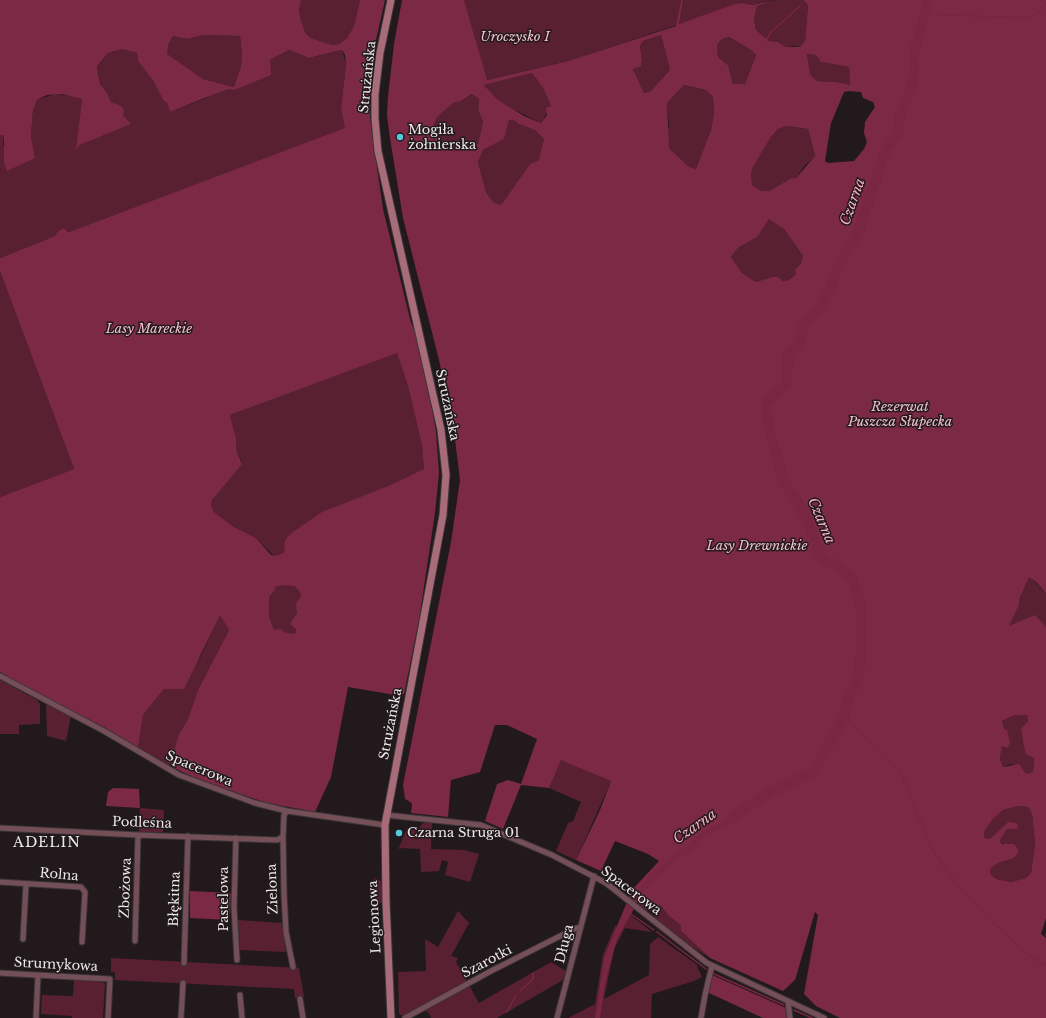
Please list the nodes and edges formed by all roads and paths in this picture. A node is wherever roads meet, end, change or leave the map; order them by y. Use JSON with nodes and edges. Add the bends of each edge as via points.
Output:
{"nodes":[{"id":1,"x":391,"y":0,"type":"edge"},
{"id":2,"x":0,"y":676,"type":"edge"},
{"id":3,"x":287,"y":811,"type":"junction"},
{"id":4,"x":386,"y":815,"type":"junction"},
{"id":5,"x":385,"y":825,"type":"junction"},
{"id":6,"x":0,"y":828,"type":"edge"},
{"id":7,"x":138,"y":835,"type":"junction"},
{"id":8,"x":188,"y":836,"type":"junction"},
{"id":9,"x":283,"y":837,"type":"junction"},
{"id":10,"x":236,"y":838,"type":"junction"},
{"id":11,"x":594,"y":876,"type":"junction"},
{"id":12,"x":0,"y":882,"type":"edge"},
{"id":13,"x":26,"y":884,"type":"junction"},
{"id":14,"x":580,"y":928,"type":"junction"},
{"id":15,"x":23,"y":939,"type":"dead end"},
{"id":16,"x":135,"y":941,"type":"dead end"},
{"id":17,"x":82,"y":942,"type":"dead end"},
{"id":18,"x":237,"y":960,"type":"dead end"},
{"id":19,"x":184,"y":963,"type":"dead end"},
{"id":20,"x":712,"y":966,"type":"junction"},
{"id":21,"x":293,"y":967,"type":"dead end"},
{"id":22,"x":0,"y":973,"type":"edge"},
{"id":23,"x":38,"y":975,"type":"junction"},
{"id":24,"x":183,"y":983,"type":"dead end"},
{"id":25,"x":240,"y":995,"type":"dead end"},
{"id":26,"x":300,"y":999,"type":"dead end"},
{"id":27,"x":788,"y":1001,"type":"junction"},
{"id":28,"x":36,"y":1018,"type":"edge"},
{"id":29,"x":108,"y":1018,"type":"edge"},
{"id":30,"x":181,"y":1018,"type":"edge"},
{"id":31,"x":242,"y":1018,"type":"edge"},
{"id":32,"x":303,"y":1018,"type":"edge"},
{"id":33,"x":391,"y":1018,"type":"edge"},
{"id":34,"x":405,"y":1018,"type":"edge"},
{"id":35,"x":557,"y":1018,"type":"edge"},
{"id":36,"x":702,"y":1018,"type":"edge"},
{"id":37,"x":790,"y":1018,"type":"edge"},
{"id":38,"x":824,"y":1018,"type":"edge"}],
"edges":[{"from":1,"to":4,"type":"main road","name":"Strużańska","via":[[377,73],[376,130],[384,182],[441,430],[446,492]]},
{"from":2,"to":3,"type":"street","name":"Spacerowa","via":[[179,774],[255,803]]},
{"from":3,"to":5,"type":"street","name":"Spacerowa"},
{"from":3,"to":9,"type":"street","name":"Zielona","via":[[284,815]]},
{"from":4,"to":5,"type":"main road","name":"Legionowa"},
{"from":4,"to":11,"type":"street","name":"Spacerowa","via":[[481,825]]},
{"from":5,"to":33,"type":"main road","name":"Legionowa"},
{"from":6,"to":7,"type":"street","name":"Podleśna"},
{"from":7,"to":8,"type":"street","name":"Podleśna"},
{"from":7,"to":16,"type":"street","name":"Zbożowa"},
{"from":8,"to":10,"type":"street","name":"Podleśna"},
{"from":8,"to":19,"type":"street","name":"Błękitna"},
{"from":9,"to":10,"type":"street","name":"Podleśna","via":[[277,840]]},
{"from":9,"to":21,"type":"street","name":"Zielona","via":[[286,932]]},
{"from":10,"to":18,"type":"street","name":"Pastelowa","via":[[234,907]]},
{"from":11,"to":14,"type":"street","name":"Długa"},
{"from":11,"to":20,"type":"street","name":"Spacerowa"},
{"from":12,"to":13,"type":"street","name":"Rolna"},
{"from":13,"to":15,"type":"street","name":"Rolna"},
{"from":13,"to":17,"type":"street","name":"Rolna","via":[[83,889],[85,892]]},
{"from":14,"to":34,"type":"street","name":"Szarotki","via":[[491,971]]},
{"from":14,"to":35,"type":"street","name":"Długa"},
{"from":20,"to":27,"type":"street","name":"Spacerowa"},
{"from":20,"to":36,"type":"street","via":[[704,995]]},
{"from":22,"to":23,"type":"street","name":"Strumykowa"},
{"from":23,"to":28,"type":"street"},
{"from":23,"to":29,"type":"street","name":"Strumykowa","via":[[110,979]]},
{"from":24,"to":30,"type":"street"},
{"from":25,"to":31,"type":"street"},
{"from":26,"to":32,"type":"street"},
{"from":27,"to":37,"type":"street"},
{"from":27,"to":38,"type":"street","name":"Spacerowa"}]}
